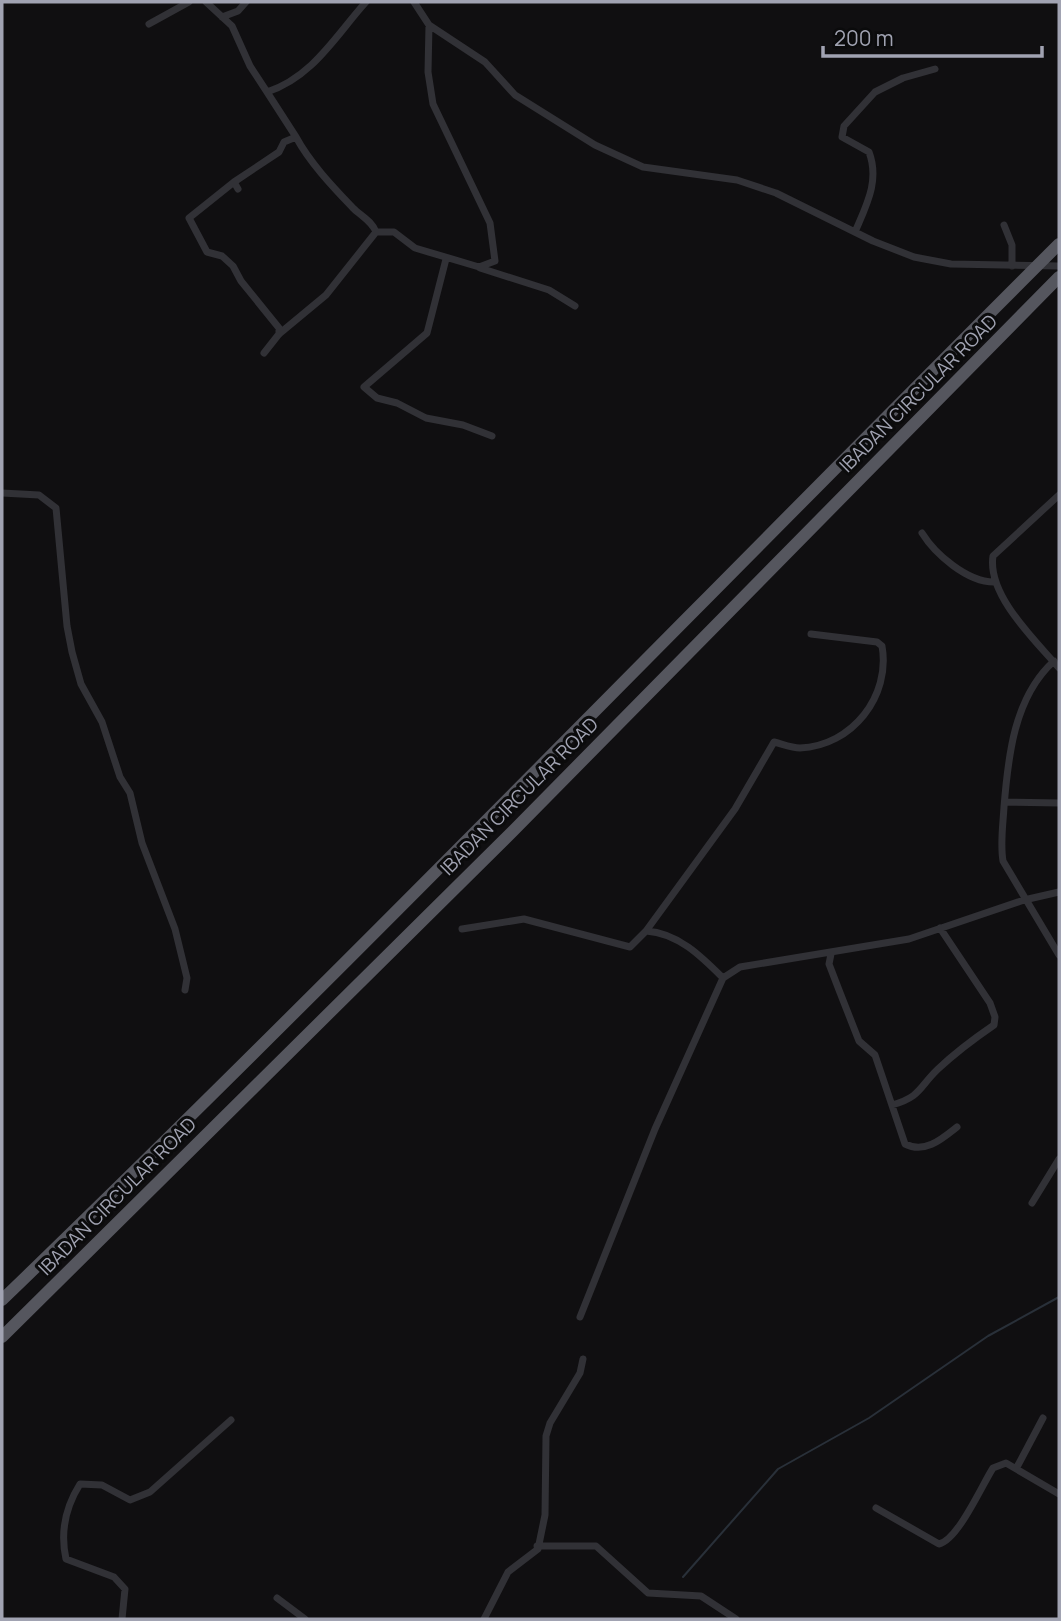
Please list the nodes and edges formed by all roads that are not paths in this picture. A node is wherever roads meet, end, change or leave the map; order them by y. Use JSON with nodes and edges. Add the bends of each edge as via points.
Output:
{"nodes":[{"id":1,"x":190,"y":2,"type":"edge"},
{"id":2,"x":206,"y":2,"type":"edge"},
{"id":3,"x":246,"y":2,"type":"edge"},
{"id":4,"x":366,"y":2,"type":"edge"},
{"id":5,"x":414,"y":2,"type":"edge"},
{"id":6,"x":222,"y":17,"type":"junction"},
{"id":7,"x":149,"y":24,"type":"dead end"},
{"id":8,"x":429,"y":25,"type":"junction"},
{"id":9,"x":935,"y":69,"type":"dead end"},
{"id":10,"x":267,"y":92,"type":"junction"},
{"id":11,"x":296,"y":137,"type":"junction"},
{"id":12,"x":1004,"y":225,"type":"dead end"},
{"id":13,"x":376,"y":232,"type":"junction"},
{"id":14,"x":855,"y":232,"type":"junction"},
{"id":15,"x":1059,"y":244,"type":"edge"},
{"id":16,"x":446,"y":259,"type":"junction"},
{"id":17,"x":1059,"y":266,"type":"edge"},
{"id":18,"x":479,"y":267,"type":"junction"},
{"id":19,"x":1012,"y":267,"type":"junction"},
{"id":20,"x":1059,"y":278,"type":"edge"},
{"id":21,"x":575,"y":306,"type":"dead end"},
{"id":22,"x":279,"y":334,"type":"junction"},
{"id":23,"x":264,"y":353,"type":"dead end"},
{"id":24,"x":492,"y":436,"type":"dead end"},
{"id":25,"x":2,"y":493,"type":"edge"},
{"id":26,"x":1059,"y":495,"type":"edge"},
{"id":27,"x":922,"y":533,"type":"dead end"},
{"id":28,"x":994,"y":582,"type":"junction"},
{"id":29,"x":811,"y":634,"type":"dead end"},
{"id":30,"x":1056,"y":664,"type":"edge"},
{"id":31,"x":1005,"y":802,"type":"junction"},
{"id":32,"x":1059,"y":803,"type":"edge"},
{"id":33,"x":1059,"y":892,"type":"edge"},
{"id":34,"x":1024,"y":900,"type":"junction"},
{"id":35,"x":940,"y":928,"type":"junction"},
{"id":36,"x":462,"y":929,"type":"dead end"},
{"id":37,"x":646,"y":931,"type":"junction"},
{"id":38,"x":831,"y":954,"type":"junction"},
{"id":39,"x":1059,"y":955,"type":"edge"},
{"id":40,"x":723,"y":978,"type":"junction"},
{"id":41,"x":185,"y":989,"type":"dead end"},
{"id":42,"x":892,"y":1105,"type":"junction"},
{"id":43,"x":957,"y":1127,"type":"dead end"},
{"id":44,"x":1059,"y":1159,"type":"edge"},
{"id":45,"x":1032,"y":1203,"type":"dead end"},
{"id":46,"x":2,"y":1300,"type":"edge"},
{"id":47,"x":580,"y":1317,"type":"dead end"},
{"id":48,"x":2,"y":1337,"type":"edge"},
{"id":49,"x":583,"y":1359,"type":"dead end"},
{"id":50,"x":1043,"y":1418,"type":"dead end"},
{"id":51,"x":231,"y":1420,"type":"dead end"},
{"id":52,"x":1017,"y":1467,"type":"junction"},
{"id":53,"x":1059,"y":1494,"type":"edge"},
{"id":54,"x":876,"y":1508,"type":"dead end"},
{"id":55,"x":537,"y":1546,"type":"junction"},
{"id":56,"x":277,"y":1598,"type":"dead end"},
{"id":57,"x":122,"y":1619,"type":"edge"},
{"id":58,"x":305,"y":1619,"type":"edge"},
{"id":59,"x":484,"y":1619,"type":"edge"},
{"id":60,"x":736,"y":1619,"type":"edge"}],
"edges":[{"from":1,"to":7,"type":"street"},
{"from":2,"to":6,"type":"street"},
{"from":3,"to":6,"type":"street"},
{"from":4,"to":10,"type":"street","via":[[319,59]]},
{"from":5,"to":8,"type":"street"},
{"from":6,"to":10,"type":"street","via":[[232,26]]},
{"from":8,"to":14,"type":"street","via":[[485,62],[514,95],[595,145],[643,167],[737,180]]},
{"from":8,"to":18,"type":"street","via":[[433,104],[489,223],[495,261]]},
{"from":9,"to":14,"type":"street","via":[[886,85],[844,125],[842,137],[869,152],[874,165],[870,203]]},
{"from":10,"to":11,"type":"street"},
{"from":11,"to":13,"type":"street","via":[[306,155]]},
{"from":11,"to":22,"type":"street","via":[[189,218],[207,252],[222,256],[233,266]]},
{"from":12,"to":19,"type":"street","via":[[1013,244]]},
{"from":13,"to":16,"type":"street","via":[[394,232],[415,248]]},
{"from":13,"to":22,"type":"street","via":[[326,295]]},
{"from":14,"to":19,"type":"street","via":[[914,257]]},
{"from":15,"to":46,"type":"highway","name":"IBADAN CIRCULAR ROAD","via":[[229,1081]]},
{"from":16,"to":18,"type":"street"},
{"from":16,"to":24,"type":"street","via":[[427,333],[364,387],[377,398],[426,418]]},
{"from":17,"to":19,"type":"street"},
{"from":18,"to":21,"type":"street","via":[[549,290]]},
{"from":20,"to":48,"type":"highway","name":"IBADAN CIRCULAR ROAD","via":[[514,830]]},
{"from":22,"to":23,"type":"street"},
{"from":25,"to":41,"type":"street","via":[[39,495],[56,508],[72,652],[81,684],[102,722],[120,778],[130,793],[142,844],[175,929],[187,978]]},
{"from":26,"to":28,"type":"street","via":[[993,556]]},
{"from":27,"to":28,"type":"street","via":[[931,548],[967,574]]},
{"from":28,"to":30,"type":"street","via":[[1018,620]]},
{"from":29,"to":37,"type":"street","via":[[882,646],[884,658],[868,713],[846,734],[820,744],[799,748],[774,742],[735,809]]},
{"from":30,"to":31,"type":"street","via":[[1040,674],[1014,734]]},
{"from":31,"to":32,"type":"street"},
{"from":31,"to":34,"type":"street","via":[[1003,861]]},
{"from":33,"to":34,"type":"street"},
{"from":34,"to":35,"type":"street"},
{"from":34,"to":39,"type":"street"},
{"from":35,"to":38,"type":"street","via":[[909,939]]},
{"from":35,"to":42,"type":"street","via":[[990,1003],[994,1025],[935,1072],[926,1087]]},
{"from":36,"to":37,"type":"street","via":[[524,919],[630,947]]},
{"from":37,"to":40,"type":"street","via":[[664,932],[698,954]]},
{"from":38,"to":40,"type":"street","via":[[740,967]]},
{"from":38,"to":42,"type":"street","via":[[829,964],[851,1022],[859,1041],[875,1055]]},
{"from":40,"to":47,"type":"street","via":[[654,1129]]},
{"from":42,"to":43,"type":"street","via":[[905,1144],[911,1147],[928,1146]]},
{"from":44,"to":45,"type":"street"},
{"from":49,"to":55,"type":"street","via":[[546,1436],[545,1515]]},
{"from":50,"to":52,"type":"street"},
{"from":51,"to":57,"type":"street","via":[[150,1492],[130,1500],[102,1485],[80,1484],[68,1503],[62,1541],[66,1559],[114,1577],[125,1589]]},
{"from":52,"to":53,"type":"street"},
{"from":52,"to":54,"type":"street","via":[[1006,1463],[993,1468],[945,1543],[926,1539]]},
{"from":55,"to":59,"type":"street","via":[[508,1572]]},
{"from":55,"to":60,"type":"street","via":[[596,1546],[648,1593],[701,1596]]},
{"from":56,"to":58,"type":"street"}]}
